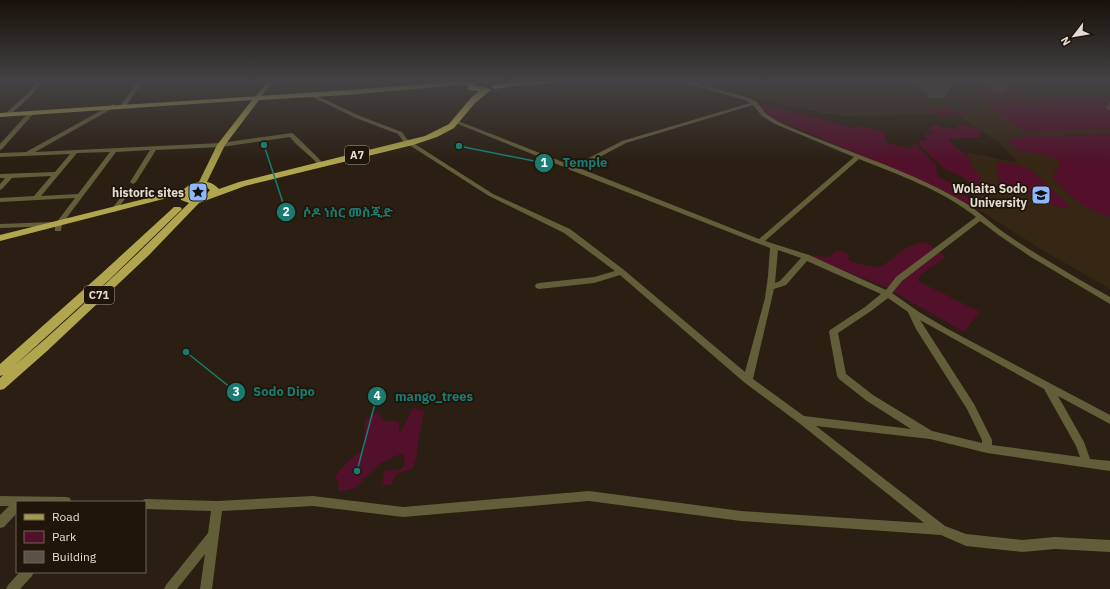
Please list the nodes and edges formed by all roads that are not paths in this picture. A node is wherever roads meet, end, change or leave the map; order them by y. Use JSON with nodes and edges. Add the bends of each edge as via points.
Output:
{"nodes":[{"id":1,"x":14,"y":108,"type":"edge"},
{"id":2,"x":79,"y":108,"type":"edge"},
{"id":3,"x":108,"y":108,"type":"edge"},
{"id":4,"x":249,"y":108,"type":"edge"},
{"id":5,"x":340,"y":108,"type":"edge"},
{"id":6,"x":456,"y":108,"type":"edge"},
{"id":7,"x":465,"y":108,"type":"edge"},
{"id":8,"x":737,"y":108,"type":"edge"},
{"id":9,"x":760,"y":108,"type":"edge"},
{"id":10,"x":32,"y":112,"type":"junction"},
{"id":11,"x":0,"y":114,"type":"edge"},
{"id":12,"x":8,"y":114,"type":"junction"},
{"id":13,"x":456,"y":122,"type":"junction"},
{"id":14,"x":408,"y":141,"type":"junction"},
{"id":15,"x":221,"y":145,"type":"junction"},
{"id":16,"x":0,"y":148,"type":"edge"},
{"id":17,"x":154,"y":148,"type":"junction"},
{"id":18,"x":115,"y":149,"type":"junction"},
{"id":19,"x":76,"y":151,"type":"junction"},
{"id":20,"x":25,"y":154,"type":"junction"},
{"id":21,"x":0,"y":155,"type":"edge"},
{"id":22,"x":858,"y":157,"type":"junction"},
{"id":23,"x":319,"y":162,"type":"junction"},
{"id":24,"x":572,"y":169,"type":"junction"},
{"id":25,"x":56,"y":174,"type":"junction"},
{"id":26,"x":0,"y":176,"type":"edge"},
{"id":27,"x":10,"y":176,"type":"junction"},
{"id":28,"x":133,"y":182,"type":"dead end"},
{"id":29,"x":202,"y":184,"type":"junction"},
{"id":30,"x":0,"y":188,"type":"edge"},
{"id":31,"x":212,"y":190,"type":"junction"},
{"id":32,"x":80,"y":196,"type":"junction"},
{"id":33,"x":189,"y":197,"type":"junction"},
{"id":34,"x":36,"y":198,"type":"junction"},
{"id":35,"x":122,"y":199,"type":"dead end"},
{"id":36,"x":0,"y":200,"type":"edge"},
{"id":37,"x":113,"y":211,"type":"junction"},
{"id":38,"x":981,"y":217,"type":"junction"},
{"id":39,"x":0,"y":226,"type":"edge"},
{"id":40,"x":58,"y":226,"type":"junction"},
{"id":41,"x":0,"y":238,"type":"edge"},
{"id":42,"x":760,"y":242,"type":"junction"},
{"id":43,"x":0,"y":243,"type":"edge"},
{"id":44,"x":774,"y":247,"type":"junction"},
{"id":45,"x":806,"y":257,"type":"junction"},
{"id":46,"x":621,"y":272,"type":"junction"},
{"id":47,"x":540,"y":286,"type":"dead end"},
{"id":48,"x":770,"y":288,"type":"junction"},
{"id":49,"x":887,"y":294,"type":"junction"},
{"id":50,"x":1110,"y":301,"type":"edge"},
{"id":51,"x":911,"y":310,"type":"junction"},
{"id":52,"x":0,"y":371,"type":"edge"},
{"id":53,"x":748,"y":380,"type":"junction"},
{"id":54,"x":0,"y":385,"type":"edge"},
{"id":55,"x":1048,"y":386,"type":"junction"},
{"id":56,"x":802,"y":420,"type":"junction"},
{"id":57,"x":1110,"y":420,"type":"edge"},
{"id":58,"x":930,"y":435,"type":"junction"},
{"id":59,"x":987,"y":449,"type":"junction"},
{"id":60,"x":1087,"y":463,"type":"junction"},
{"id":61,"x":1110,"y":466,"type":"edge"},
{"id":62,"x":0,"y":501,"type":"edge"},
{"id":63,"x":16,"y":503,"type":"edge"},
{"id":64,"x":146,"y":504,"type":"edge"},
{"id":65,"x":217,"y":506,"type":"junction"},
{"id":66,"x":16,"y":507,"type":"edge"},
{"id":67,"x":0,"y":523,"type":"edge"},
{"id":68,"x":941,"y":530,"type":"junction"},
{"id":69,"x":213,"y":534,"type":"junction"},
{"id":70,"x":1110,"y":546,"type":"edge"},
{"id":71,"x":27,"y":573,"type":"edge"},
{"id":72,"x":12,"y":589,"type":"edge"},
{"id":73,"x":170,"y":589,"type":"edge"},
{"id":74,"x":206,"y":589,"type":"edge"}],
"edges":[{"from":1,"to":12,"type":"street"},
{"from":2,"to":10,"type":"main road","number":"A7"},
{"from":3,"to":20,"type":"street"},
{"from":4,"to":15,"type":"main road"},
{"from":5,"to":14,"type":"street","via":[[400,133]]},
{"from":6,"to":14,"type":"highway","number":"A7","via":[[444,124]]},
{"from":7,"to":13,"type":"highway","number":"A7"},
{"from":8,"to":24,"type":"street","via":[[624,142]]},
{"from":9,"to":22,"type":"street","via":[[772,120]]},
{"from":10,"to":12,"type":"main road","number":"A7"},
{"from":10,"to":16,"type":"street"},
{"from":11,"to":12,"type":"main road","number":"A7"},
{"from":13,"to":14,"type":"highway","number":"A7","via":[[442,131]]},
{"from":13,"to":24,"type":"street"},
{"from":14,"to":23,"type":"highway","number":"A7"},
{"from":14,"to":46,"type":"street","via":[[491,195],[567,231]]},
{"from":15,"to":17,"type":"street"},
{"from":15,"to":23,"type":"street","via":[[292,135],[296,142]]},
{"from":15,"to":29,"type":"main road"},
{"from":17,"to":18,"type":"street"},
{"from":17,"to":28,"type":"street"},
{"from":18,"to":19,"type":"street"},
{"from":18,"to":32,"type":"street"},
{"from":19,"to":20,"type":"street"},
{"from":19,"to":25,"type":"street"},
{"from":20,"to":21,"type":"street"},
{"from":22,"to":38,"type":"street","via":[[937,190]]},
{"from":22,"to":42,"type":"street"},
{"from":23,"to":31,"type":"highway","number":"A7"},
{"from":24,"to":42,"type":"street"},
{"from":25,"to":27,"type":"street"},
{"from":25,"to":34,"type":"street"},
{"from":26,"to":27,"type":"street"},
{"from":27,"to":30,"type":"street"},
{"from":29,"to":31,"type":"highway"},
{"from":29,"to":33,"type":"highway","number":"A7","via":[[192,187]]},
{"from":31,"to":33,"type":"highway","number":"A7","via":[[205,199]]},
{"from":32,"to":34,"type":"street"},
{"from":32,"to":40,"type":"street"},
{"from":33,"to":37,"type":"highway","number":"A7"},
{"from":33,"to":40,"type":"highway","number":"A7"},
{"from":33,"to":52,"type":"highway","number":"C71"},
{"from":33,"to":54,"type":"highway","number":"C71","via":[[145,253]]},
{"from":34,"to":36,"type":"street"},
{"from":35,"to":37,"type":"street"},
{"from":37,"to":40,"type":"highway","number":"A7"},
{"from":38,"to":49,"type":"street","via":[[899,279]]},
{"from":38,"to":50,"type":"street","via":[[1007,238],[1057,271]]},
{"from":39,"to":40,"type":"street"},
{"from":40,"to":41,"type":"highway","number":"A7"},
{"from":40,"to":43,"type":"highway","number":"A7"},
{"from":42,"to":44,"type":"street"},
{"from":44,"to":45,"type":"street"},
{"from":44,"to":48,"type":"street"},
{"from":45,"to":48,"type":"street","via":[[783,283]]},
{"from":45,"to":49,"type":"street"},
{"from":46,"to":47,"type":"street","via":[[594,280]]},
{"from":46,"to":53,"type":"street"},
{"from":48,"to":53,"type":"street"},
{"from":49,"to":51,"type":"street"},
{"from":49,"to":58,"type":"street","via":[[833,332],[842,376],[870,398]]},
{"from":51,"to":55,"type":"street","via":[[967,344]]},
{"from":51,"to":59,"type":"street","via":[[919,327],[972,407],[988,440]]},
{"from":53,"to":56,"type":"street"},
{"from":55,"to":57,"type":"street"},
{"from":55,"to":60,"type":"street"},
{"from":56,"to":58,"type":"street"},
{"from":56,"to":68,"type":"street"},
{"from":58,"to":59,"type":"street"},
{"from":59,"to":60,"type":"street"},
{"from":60,"to":61,"type":"street"},
{"from":62,"to":63,"type":"street"},
{"from":64,"to":65,"type":"street"},
{"from":65,"to":68,"type":"street","via":[[313,501],[403,512],[589,496],[741,516]]},
{"from":65,"to":69,"type":"street"},
{"from":66,"to":67,"type":"street"},
{"from":68,"to":70,"type":"street","via":[[966,540],[1022,546],[1055,543]]},
{"from":69,"to":73,"type":"street"},
{"from":69,"to":74,"type":"street"},
{"from":71,"to":72,"type":"street"}]}
